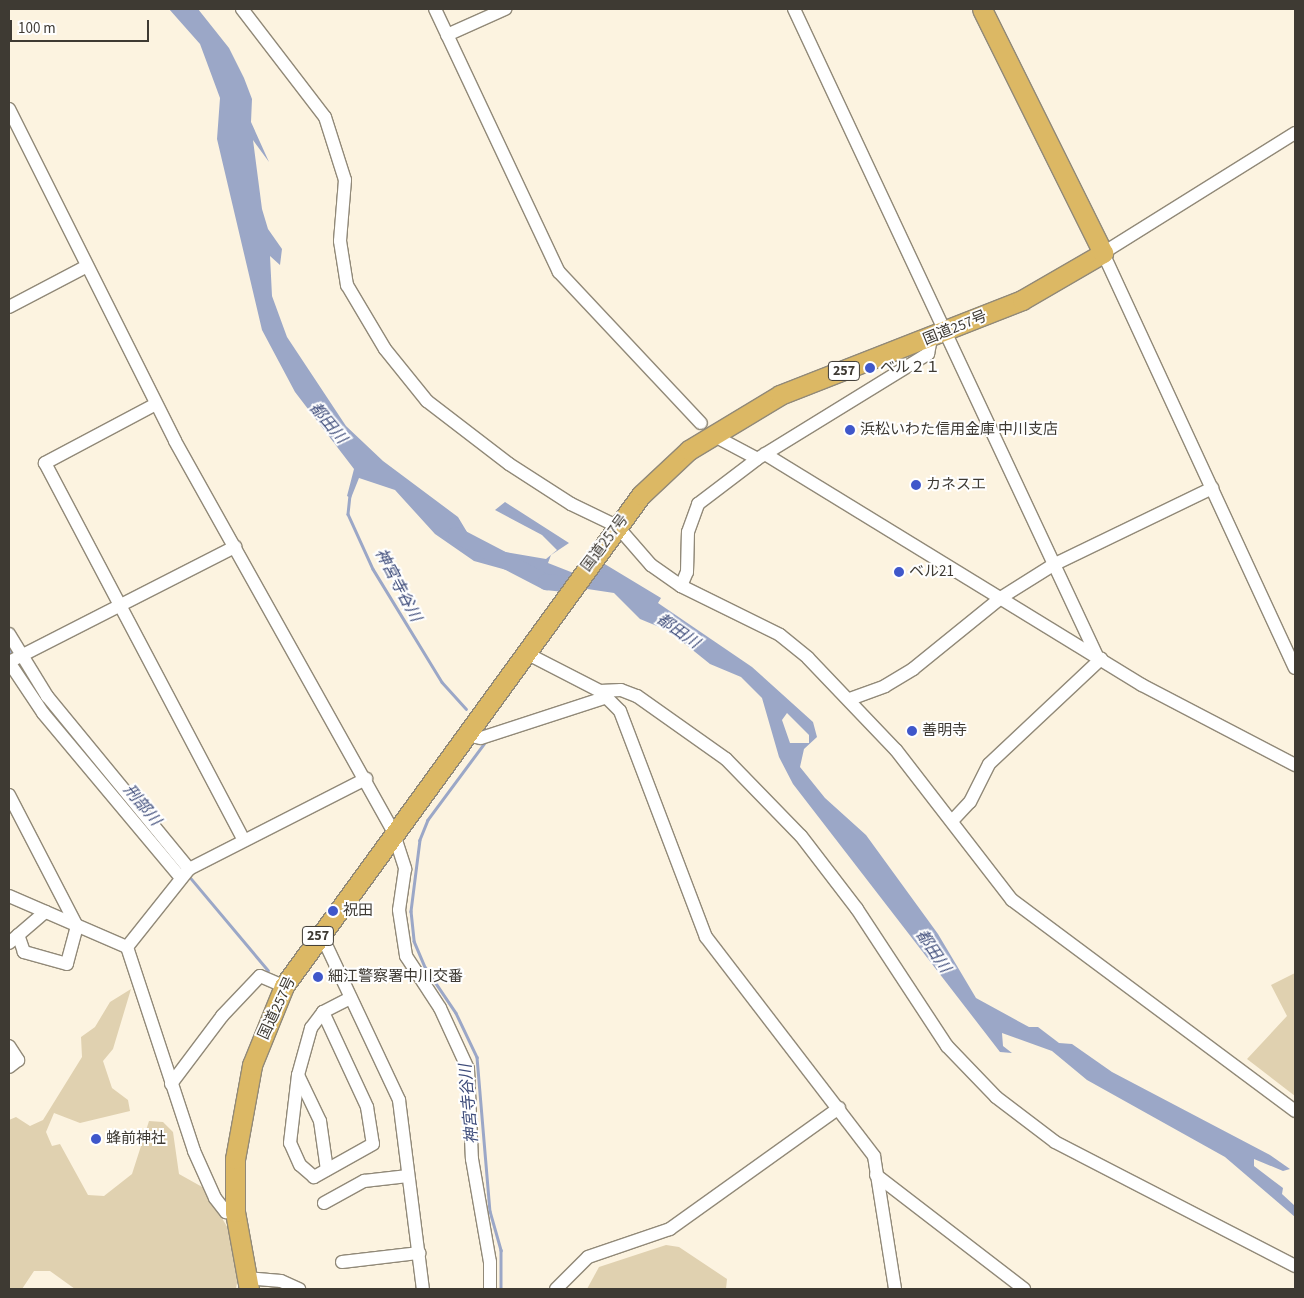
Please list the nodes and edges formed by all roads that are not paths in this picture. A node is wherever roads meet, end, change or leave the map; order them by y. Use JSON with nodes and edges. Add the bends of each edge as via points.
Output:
{"nodes":[{"id":1,"x":242,"y":9,"type":"edge"},
{"id":2,"x":435,"y":9,"type":"edge"},
{"id":3,"x":505,"y":9,"type":"edge"},
{"id":4,"x":794,"y":9,"type":"edge"},
{"id":5,"x":982,"y":9,"type":"edge"},
{"id":6,"x":448,"y":35,"type":"junction"},
{"id":7,"x":9,"y":109,"type":"edge"},
{"id":8,"x":1295,"y":133,"type":"edge"},
{"id":9,"x":14,"y":134,"type":"edge"},
{"id":10,"x":1103,"y":253,"type":"junction"},
{"id":11,"x":88,"y":266,"type":"junction"},
{"id":12,"x":9,"y":307,"type":"edge"},
{"id":13,"x":939,"y":335,"type":"junction"},
{"id":14,"x":156,"y":404,"type":"junction"},
{"id":15,"x":700,"y":423,"type":"dead end"},
{"id":16,"x":722,"y":440,"type":"dead end"},
{"id":17,"x":761,"y":456,"type":"junction"},
{"id":18,"x":1212,"y":488,"type":"junction"},
{"id":19,"x":616,"y":528,"type":"junction"},
{"id":20,"x":235,"y":547,"type":"junction"},
{"id":21,"x":1053,"y":564,"type":"junction"},
{"id":22,"x":681,"y":586,"type":"junction"},
{"id":23,"x":1002,"y":597,"type":"junction"},
{"id":24,"x":121,"y":606,"type":"junction"},
{"id":25,"x":9,"y":634,"type":"edge"},
{"id":26,"x":524,"y":652,"type":"junction"},
{"id":27,"x":18,"y":658,"type":"junction"},
{"id":28,"x":1099,"y":658,"type":"junction"},
{"id":29,"x":1295,"y":668,"type":"edge"},
{"id":30,"x":604,"y":694,"type":"junction"},
{"id":31,"x":850,"y":700,"type":"junction"},
{"id":32,"x":464,"y":735,"type":"junction"},
{"id":33,"x":1295,"y":765,"type":"edge"},
{"id":34,"x":366,"y":779,"type":"junction"},
{"id":35,"x":9,"y":795,"type":"edge"},
{"id":36,"x":952,"y":821,"type":"junction"},
{"id":37,"x":394,"y":831,"type":"junction"},
{"id":38,"x":244,"y":840,"type":"junction"},
{"id":39,"x":186,"y":873,"type":"junction"},
{"id":40,"x":9,"y":896,"type":"edge"},
{"id":41,"x":45,"y":912,"type":"junction"},
{"id":42,"x":78,"y":926,"type":"junction"},
{"id":43,"x":320,"y":932,"type":"junction"},
{"id":44,"x":13,"y":939,"type":"edge"},
{"id":45,"x":127,"y":947,"type":"junction"},
{"id":46,"x":284,"y":986,"type":"junction"},
{"id":47,"x":351,"y":998,"type":"junction"},
{"id":48,"x":324,"y":1012,"type":"junction"},
{"id":49,"x":9,"y":1046,"type":"edge"},
{"id":50,"x":9,"y":1066,"type":"edge"},
{"id":51,"x":298,"y":1075,"type":"junction"},
{"id":52,"x":171,"y":1084,"type":"junction"},
{"id":53,"x":839,"y":1108,"type":"junction"},
{"id":54,"x":1295,"y":1111,"type":"edge"},
{"id":55,"x":327,"y":1170,"type":"junction"},
{"id":56,"x":876,"y":1175,"type":"junction"},
{"id":57,"x":408,"y":1176,"type":"junction"},
{"id":58,"x":324,"y":1203,"type":"dead end"},
{"id":59,"x":235,"y":1212,"type":"junction"},
{"id":60,"x":419,"y":1253,"type":"junction"},
{"id":61,"x":342,"y":1262,"type":"dead end"},
{"id":62,"x":1295,"y":1266,"type":"edge"},
{"id":63,"x":248,"y":1284,"type":"edge"},
{"id":64,"x":299,"y":1289,"type":"edge"},
{"id":65,"x":423,"y":1289,"type":"edge"},
{"id":66,"x":490,"y":1289,"type":"edge"},
{"id":67,"x":556,"y":1289,"type":"edge"},
{"id":68,"x":895,"y":1289,"type":"edge"},
{"id":69,"x":1024,"y":1289,"type":"edge"}],
"edges":[{"from":1,"to":19,"type":"street","via":[[325,117],[345,180],[342,268],[347,285],[385,349],[427,401],[466,434],[571,504]]},
{"from":2,"to":6,"type":"street"},
{"from":3,"to":6,"type":"street"},
{"from":4,"to":13,"type":"street"},
{"from":5,"to":10,"type":"highway"},
{"from":6,"to":15,"type":"street","via":[[559,272]]},
{"from":7,"to":9,"type":"street"},
{"from":8,"to":10,"type":"street"},
{"from":9,"to":11,"type":"street"},
{"from":10,"to":13,"type":"highway","name":"国道257号","number":"257","via":[[1022,300]]},
{"from":10,"to":18,"type":"street"},
{"from":11,"to":12,"type":"street"},
{"from":11,"to":14,"type":"street"},
{"from":13,"to":17,"type":"street","via":[[928,354]]},
{"from":13,"to":19,"type":"highway","name":"国道257号","number":"257","via":[[780,395],[724,425],[689,450]]},
{"from":13,"to":21,"type":"street"},
{"from":14,"to":20,"type":"street"},
{"from":14,"to":24,"type":"street","via":[[45,463]]},
{"from":16,"to":17,"type":"street"},
{"from":17,"to":22,"type":"street","via":[[698,504],[688,532],[687,572]]},
{"from":17,"to":23,"type":"street"},
{"from":18,"to":21,"type":"street"},
{"from":18,"to":29,"type":"street"},
{"from":19,"to":22,"type":"street","via":[[651,565]]},
{"from":19,"to":26,"type":"highway","name":"国道257号","number":"257"},
{"from":20,"to":24,"type":"street"},
{"from":20,"to":34,"type":"street"},
{"from":21,"to":23,"type":"street"},
{"from":21,"to":28,"type":"street"},
{"from":22,"to":31,"type":"street","via":[[780,635]]},
{"from":23,"to":28,"type":"street"},
{"from":23,"to":31,"type":"street","via":[[913,668],[885,686]]},
{"from":24,"to":27,"type":"street"},
{"from":24,"to":38,"type":"street"},
{"from":25,"to":27,"type":"street"},
{"from":26,"to":30,"type":"street"},
{"from":26,"to":32,"type":"highway","name":"国道257号","number":"257"},
{"from":27,"to":39,"type":"street","via":[[9,662],[43,714]]},
{"from":28,"to":33,"type":"street","via":[[1214,726]]},
{"from":28,"to":36,"type":"street","via":[[989,764],[970,802]]},
{"from":30,"to":32,"type":"street","via":[[481,738]]},
{"from":30,"to":53,"type":"street","via":[[620,711],[706,937]]},
{"from":30,"to":62,"type":"street","via":[[621,690],[637,696],[726,759],[801,836],[857,910],[947,1046],[996,1097],[1055,1142]]},
{"from":31,"to":36,"type":"street"},
{"from":32,"to":37,"type":"highway","name":"国道257号","number":"257"},
{"from":34,"to":37,"type":"street"},
{"from":34,"to":38,"type":"street"},
{"from":35,"to":42,"type":"street"},
{"from":36,"to":54,"type":"street","via":[[1012,900]]},
{"from":37,"to":43,"type":"highway","name":"国道257号","number":"257"},
{"from":37,"to":66,"type":"street","via":[[405,869],[399,910],[406,956],[440,1008],[468,1069],[472,1159],[490,1262]]},
{"from":38,"to":39,"type":"street"},
{"from":39,"to":45,"type":"street"},
{"from":40,"to":41,"type":"street"},
{"from":41,"to":42,"type":"street"},
{"from":41,"to":44,"type":"street"},
{"from":42,"to":44,"type":"street","via":[[67,964],[24,952]]},
{"from":42,"to":45,"type":"street"},
{"from":43,"to":46,"type":"highway","name":"国道257号","number":"257"},
{"from":43,"to":47,"type":"street"},
{"from":45,"to":52,"type":"street"},
{"from":46,"to":52,"type":"street","via":[[260,976],[222,1016]]},
{"from":46,"to":59,"type":"highway","name":"国道257号","number":"257","via":[[252,1065],[241,1111]]},
{"from":47,"to":48,"type":"street"},
{"from":47,"to":57,"type":"street","via":[[399,1100]]},
{"from":48,"to":51,"type":"street","via":[[312,1028]]},
{"from":48,"to":55,"type":"street","via":[[366,1107],[373,1144]]},
{"from":49,"to":50,"type":"street","via":[[18,1060]]},
{"from":51,"to":55,"type":"street","via":[[320,1121]]},
{"from":51,"to":55,"type":"street","via":[[290,1143],[300,1165],[314,1177]]},
{"from":52,"to":59,"type":"street","via":[[215,1198],[226,1212]]},
{"from":53,"to":56,"type":"street","via":[[874,1156]]},
{"from":53,"to":67,"type":"street","via":[[670,1229],[588,1257]]},
{"from":56,"to":68,"type":"street"},
{"from":56,"to":69,"type":"street"},
{"from":57,"to":58,"type":"street","via":[[364,1181]]},
{"from":57,"to":60,"type":"street"},
{"from":59,"to":63,"type":"highway","name":"国道257号","number":"257"},
{"from":60,"to":61,"type":"street"},
{"from":60,"to":65,"type":"street"},
{"from":63,"to":64,"type":"street","via":[[281,1281]]}]}
